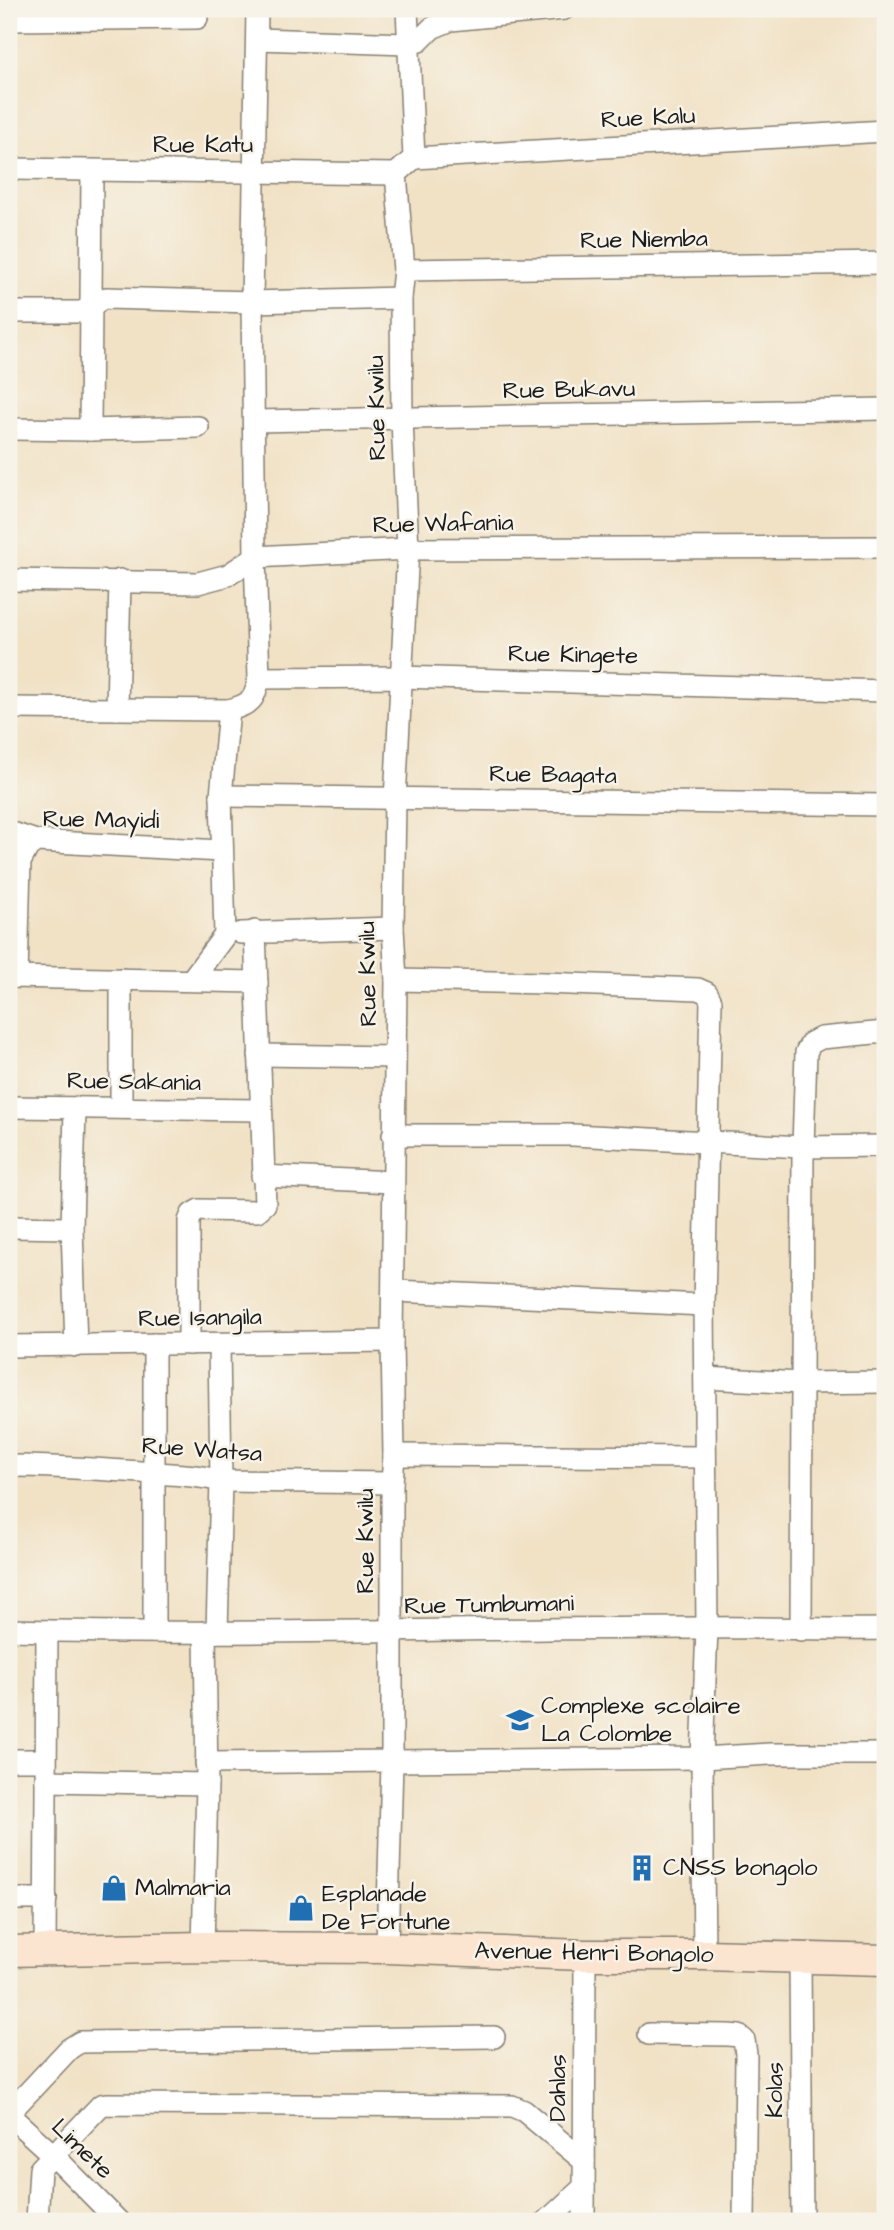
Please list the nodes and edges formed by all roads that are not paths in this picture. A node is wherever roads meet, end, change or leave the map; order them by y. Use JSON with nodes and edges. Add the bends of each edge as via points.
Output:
{"nodes":[{"id":1,"x":257,"y":9,"type":"edge"},
{"id":2,"x":407,"y":9,"type":"edge"},
{"id":3,"x":564,"y":9,"type":"edge"},
{"id":4,"x":197,"y":18,"type":"dead end"},
{"id":5,"x":9,"y":20,"type":"edge"},
{"id":6,"x":258,"y":39,"type":"junction"},
{"id":7,"x":407,"y":44,"type":"junction"},
{"id":8,"x":885,"y":131,"type":"edge"},
{"id":9,"x":414,"y":158,"type":"junction"},
{"id":10,"x":9,"y":169,"type":"edge"},
{"id":11,"x":92,"y":171,"type":"junction"},
{"id":12,"x":256,"y":172,"type":"junction"},
{"id":13,"x":396,"y":174,"type":"junction"},
{"id":14,"x":885,"y":263,"type":"edge"},
{"id":15,"x":404,"y":270,"type":"junction"},
{"id":16,"x":401,"y":298,"type":"junction"},
{"id":17,"x":252,"y":302,"type":"junction"},
{"id":18,"x":92,"y":308,"type":"junction"},
{"id":19,"x":9,"y":312,"type":"edge"},
{"id":20,"x":885,"y":409,"type":"edge"},
{"id":21,"x":402,"y":420,"type":"junction"},
{"id":22,"x":254,"y":421,"type":"junction"},
{"id":23,"x":198,"y":427,"type":"dead end"},
{"id":24,"x":9,"y":429,"type":"edge"},
{"id":25,"x":90,"y":430,"type":"junction"},
{"id":26,"x":885,"y":547,"type":"edge"},
{"id":27,"x":408,"y":549,"type":"junction"},
{"id":28,"x":255,"y":557,"type":"junction"},
{"id":29,"x":9,"y":580,"type":"edge"},
{"id":30,"x":120,"y":580,"type":"junction"},
{"id":31,"x":401,"y":677,"type":"junction"},
{"id":32,"x":259,"y":678,"type":"junction"},
{"id":33,"x":885,"y":691,"type":"edge"},
{"id":34,"x":9,"y":708,"type":"edge"},
{"id":35,"x":117,"y":709,"type":"junction"},
{"id":36,"x":229,"y":710,"type":"junction"},
{"id":37,"x":221,"y":796,"type":"junction"},
{"id":38,"x":395,"y":800,"type":"junction"},
{"id":39,"x":885,"y":805,"type":"edge"},
{"id":40,"x":9,"y":832,"type":"edge"},
{"id":41,"x":36,"y":841,"type":"junction"},
{"id":42,"x":221,"y":851,"type":"junction"},
{"id":43,"x":393,"y":928,"type":"junction"},
{"id":44,"x":255,"y":931,"type":"junction"},
{"id":45,"x":225,"y":935,"type":"junction"},
{"id":46,"x":13,"y":977,"type":"edge"},
{"id":47,"x":121,"y":979,"type":"junction"},
{"id":48,"x":191,"y":979,"type":"junction"},
{"id":49,"x":396,"y":980,"type":"junction"},
{"id":50,"x":257,"y":982,"type":"junction"},
{"id":51,"x":885,"y":1032,"type":"edge"},
{"id":52,"x":259,"y":1055,"type":"junction"},
{"id":53,"x":395,"y":1057,"type":"junction"},
{"id":54,"x":9,"y":1107,"type":"edge"},
{"id":55,"x":75,"y":1108,"type":"junction"},
{"id":56,"x":121,"y":1108,"type":"junction"},
{"id":57,"x":260,"y":1110,"type":"junction"},
{"id":58,"x":393,"y":1135,"type":"junction"},
{"id":59,"x":708,"y":1142,"type":"junction"},
{"id":60,"x":885,"y":1146,"type":"edge"},
{"id":61,"x":803,"y":1147,"type":"junction"},
{"id":62,"x":262,"y":1176,"type":"junction"},
{"id":63,"x":393,"y":1182,"type":"junction"},
{"id":64,"x":9,"y":1227,"type":"edge"},
{"id":65,"x":72,"y":1228,"type":"junction"},
{"id":66,"x":394,"y":1290,"type":"junction"},
{"id":67,"x":704,"y":1305,"type":"junction"},
{"id":68,"x":392,"y":1341,"type":"junction"},
{"id":69,"x":154,"y":1344,"type":"junction"},
{"id":70,"x":189,"y":1344,"type":"junction"},
{"id":71,"x":219,"y":1344,"type":"junction"},
{"id":72,"x":9,"y":1346,"type":"edge"},
{"id":73,"x":76,"y":1346,"type":"junction"},
{"id":74,"x":705,"y":1378,"type":"junction"},
{"id":75,"x":885,"y":1382,"type":"edge"},
{"id":76,"x":801,"y":1383,"type":"junction"},
{"id":77,"x":394,"y":1455,"type":"junction"},
{"id":78,"x":705,"y":1457,"type":"junction"},
{"id":79,"x":9,"y":1466,"type":"edge"},
{"id":80,"x":154,"y":1473,"type":"junction"},
{"id":81,"x":221,"y":1481,"type":"junction"},
{"id":82,"x":392,"y":1483,"type":"junction"},
{"id":83,"x":706,"y":1628,"type":"junction"},
{"id":84,"x":885,"y":1629,"type":"edge"},
{"id":85,"x":9,"y":1630,"type":"edge"},
{"id":86,"x":802,"y":1630,"type":"junction"},
{"id":87,"x":47,"y":1631,"type":"junction"},
{"id":88,"x":154,"y":1632,"type":"junction"},
{"id":89,"x":211,"y":1632,"type":"junction"},
{"id":90,"x":393,"y":1633,"type":"junction"},
{"id":91,"x":885,"y":1754,"type":"edge"},
{"id":92,"x":702,"y":1758,"type":"junction"},
{"id":93,"x":9,"y":1760,"type":"edge"},
{"id":94,"x":392,"y":1762,"type":"junction"},
{"id":95,"x":205,"y":1763,"type":"junction"},
{"id":96,"x":46,"y":1770,"type":"junction"},
{"id":97,"x":206,"y":1784,"type":"junction"},
{"id":98,"x":9,"y":1899,"type":"edge"},
{"id":99,"x":46,"y":1899,"type":"junction"},
{"id":100,"x":203,"y":1947,"type":"junction"},
{"id":101,"x":387,"y":1948,"type":"junction"},
{"id":102,"x":9,"y":1951,"type":"edge"},
{"id":103,"x":45,"y":1952,"type":"junction"},
{"id":104,"x":585,"y":1955,"type":"junction"},
{"id":105,"x":704,"y":1955,"type":"junction"},
{"id":106,"x":800,"y":1958,"type":"junction"},
{"id":107,"x":885,"y":1960,"type":"edge"},
{"id":108,"x":649,"y":2034,"type":"dead end"},
{"id":109,"x":494,"y":2037,"type":"dead end"},
{"id":110,"x":9,"y":2114,"type":"edge"},
{"id":111,"x":53,"y":2155,"type":"junction"},
{"id":112,"x":584,"y":2161,"type":"junction"},
{"id":113,"x":584,"y":2187,"type":"junction"},
{"id":114,"x":37,"y":2221,"type":"edge"},
{"id":115,"x":118,"y":2221,"type":"edge"},
{"id":116,"x":547,"y":2221,"type":"edge"},
{"id":117,"x":584,"y":2221,"type":"edge"},
{"id":118,"x":744,"y":2221,"type":"edge"},
{"id":119,"x":802,"y":2221,"type":"edge"}],
"edges":[{"from":1,"to":6,"type":"street"},
{"from":2,"to":7,"type":"street"},
{"from":3,"to":7,"type":"street","via":[[451,20]]},
{"from":4,"to":5,"type":"street"},
{"from":6,"to":7,"type":"street"},
{"from":6,"to":12,"type":"street"},
{"from":7,"to":9,"type":"street"},
{"from":8,"to":9,"type":"street","name":"Rue Kalu"},
{"from":9,"to":13,"type":"street"},
{"from":10,"to":11,"type":"street","name":"Rue Katu"},
{"from":11,"to":12,"type":"street","name":"Rue Katu"},
{"from":11,"to":18,"type":"street"},
{"from":12,"to":13,"type":"street","name":"Rue Katu"},
{"from":12,"to":17,"type":"street"},
{"from":13,"to":15,"type":"street","name":"Rue Kwilu"},
{"from":14,"to":15,"type":"street","name":"Rue Niemba"},
{"from":15,"to":16,"type":"street","name":"Rue Kwilu"},
{"from":16,"to":17,"type":"street"},
{"from":16,"to":21,"type":"street","name":"Rue Kwilu"},
{"from":17,"to":18,"type":"street","via":[[106,298]]},
{"from":17,"to":22,"type":"street"},
{"from":18,"to":19,"type":"street"},
{"from":18,"to":25,"type":"street"},
{"from":20,"to":21,"type":"street","name":"Rue Bukavu"},
{"from":21,"to":22,"type":"street","name":"Rue Bukavu"},
{"from":21,"to":27,"type":"street","name":"Rue Kwilu"},
{"from":22,"to":28,"type":"street"},
{"from":23,"to":25,"type":"street"},
{"from":24,"to":25,"type":"street"},
{"from":26,"to":27,"type":"street","name":"Rue Wafania"},
{"from":27,"to":28,"type":"street","name":"Rue Wafania"},
{"from":27,"to":31,"type":"street","name":"Rue Kwilu"},
{"from":28,"to":30,"type":"street","name":"Rue Wafania","via":[[228,575],[198,583]]},
{"from":28,"to":32,"type":"street"},
{"from":29,"to":30,"type":"street","name":"Rue Wafania"},
{"from":30,"to":35,"type":"street"},
{"from":31,"to":32,"type":"street","name":"Rue Kingete"},
{"from":31,"to":33,"type":"street","name":"Rue Kingete"},
{"from":31,"to":38,"type":"street","name":"Rue Kwilu"},
{"from":32,"to":36,"type":"street","via":[[251,701]]},
{"from":34,"to":35,"type":"street"},
{"from":35,"to":36,"type":"street"},
{"from":36,"to":37,"type":"street"},
{"from":37,"to":38,"type":"street","name":"Rue Bagata"},
{"from":37,"to":42,"type":"street"},
{"from":38,"to":39,"type":"street","name":"Rue Bagata"},
{"from":38,"to":43,"type":"street","name":"Rue Kwilu"},
{"from":40,"to":41,"type":"street"},
{"from":41,"to":42,"type":"street","name":"Rue Mayidi"},
{"from":41,"to":46,"type":"street","name":"Rue Mayidi","via":[[20,862]]},
{"from":42,"to":45,"type":"street"},
{"from":43,"to":44,"type":"street"},
{"from":43,"to":49,"type":"street","name":"Rue Kwilu"},
{"from":44,"to":45,"type":"street"},
{"from":44,"to":50,"type":"street"},
{"from":45,"to":48,"type":"street"},
{"from":46,"to":47,"type":"street"},
{"from":47,"to":48,"type":"street"},
{"from":47,"to":56,"type":"street"},
{"from":48,"to":50,"type":"street"},
{"from":49,"to":53,"type":"street","name":"Rue Kwilu"},
{"from":49,"to":59,"type":"street","via":[[698,989],[707,993],[711,1001]]},
{"from":50,"to":52,"type":"street"},
{"from":51,"to":61,"type":"street","via":[[811,1043],[806,1052]]},
{"from":52,"to":53,"type":"street"},
{"from":52,"to":57,"type":"street"},
{"from":53,"to":58,"type":"street","name":"Rue Kwilu"},
{"from":54,"to":55,"type":"street","name":"Rue Sakania"},
{"from":55,"to":56,"type":"street","name":"Rue Sakania"},
{"from":55,"to":65,"type":"street"},
{"from":56,"to":57,"type":"street","name":"Rue Sakania"},
{"from":57,"to":62,"type":"street"},
{"from":58,"to":59,"type":"street","via":[[573,1135]]},
{"from":58,"to":63,"type":"street","name":"Rue Kwilu"},
{"from":59,"to":61,"type":"street"},
{"from":59,"to":67,"type":"street"},
{"from":60,"to":61,"type":"street"},
{"from":61,"to":76,"type":"street"},
{"from":62,"to":63,"type":"street"},
{"from":62,"to":70,"type":"street","via":[[265,1203],[257,1211],[199,1210],[192,1214]]},
{"from":63,"to":66,"type":"street","name":"Rue Kwilu"},
{"from":64,"to":65,"type":"street"},
{"from":65,"to":73,"type":"street"},
{"from":66,"to":67,"type":"street"},
{"from":66,"to":68,"type":"street","name":"Rue Kwilu"},
{"from":67,"to":74,"type":"street"},
{"from":68,"to":71,"type":"street","name":"Rue Isangila"},
{"from":68,"to":77,"type":"street","name":"Rue Kwilu"},
{"from":69,"to":70,"type":"street","name":"Rue Isangila"},
{"from":69,"to":73,"type":"street","name":"Rue Isangila"},
{"from":69,"to":80,"type":"street"},
{"from":70,"to":71,"type":"street","name":"Rue Isangila"},
{"from":71,"to":81,"type":"street"},
{"from":72,"to":73,"type":"street","name":"Rue Isangila"},
{"from":74,"to":76,"type":"street"},
{"from":74,"to":78,"type":"street"},
{"from":75,"to":76,"type":"street"},
{"from":76,"to":86,"type":"street"},
{"from":77,"to":78,"type":"street"},
{"from":77,"to":82,"type":"street","name":"Rue Kwilu"},
{"from":78,"to":83,"type":"street"},
{"from":79,"to":80,"type":"street","name":"Rue Watsa"},
{"from":80,"to":81,"type":"street","name":"Rue Watsa"},
{"from":80,"to":88,"type":"street"},
{"from":81,"to":82,"type":"street","name":"Rue Watsa"},
{"from":81,"to":89,"type":"street"},
{"from":82,"to":90,"type":"street","name":"Rue Kwilu"},
{"from":83,"to":86,"type":"street","name":"Rue Tumbumani"},
{"from":83,"to":90,"type":"street","name":"Rue Tumbumani"},
{"from":83,"to":92,"type":"street"},
{"from":84,"to":86,"type":"street","name":"Rue Tumbumani"},
{"from":85,"to":87,"type":"street","name":"Rue Tumbumani"},
{"from":87,"to":88,"type":"street","name":"Rue Tumbumani"},
{"from":87,"to":96,"type":"street"},
{"from":88,"to":89,"type":"street","name":"Rue Tumbumani"},
{"from":89,"to":90,"type":"street","name":"Rue Tumbumani"},
{"from":89,"to":95,"type":"street"},
{"from":90,"to":94,"type":"street","name":"Rue Kwilu"},
{"from":91,"to":92,"type":"street"},
{"from":92,"to":94,"type":"street"},
{"from":92,"to":105,"type":"street"},
{"from":93,"to":96,"type":"street"},
{"from":94,"to":95,"type":"street"},
{"from":94,"to":101,"type":"street","name":"Rue Kwilu"},
{"from":95,"to":97,"type":"street"},
{"from":96,"to":97,"type":"street"},
{"from":96,"to":99,"type":"street"},
{"from":97,"to":100,"type":"street"},
{"from":98,"to":99,"type":"street"},
{"from":99,"to":103,"type":"street"},
{"from":100,"to":101,"type":"street","name":"Avenue Henri Bongolo"},
{"from":100,"to":103,"type":"street","name":"Avenue Henri Bongolo"},
{"from":101,"to":104,"type":"street","name":"Avenue Henri Bongolo"},
{"from":102,"to":103,"type":"street","name":"Avenue Henri Bongolo"},
{"from":104,"to":105,"type":"street","name":"Avenue Henri Bongolo"},
{"from":104,"to":112,"type":"street","name":"Dahlas"},
{"from":105,"to":106,"type":"street","name":"Avenue Henri Bongolo"},
{"from":106,"to":107,"type":"street","name":"Avenue Henri Bongolo"},
{"from":106,"to":119,"type":"street","name":"Kolas"},
{"from":108,"to":118,"type":"street","via":[[728,2035],[744,2040]]},
{"from":109,"to":110,"type":"street","via":[[80,2042],[68,2049]]},
{"from":110,"to":111,"type":"street","name":"Limete"},
{"from":111,"to":112,"type":"street","via":[[106,2104],[512,2106]]},
{"from":111,"to":114,"type":"street","via":[[40,2169]]},
{"from":111,"to":115,"type":"street","name":"Limete"},
{"from":112,"to":113,"type":"street","name":"Dahlas"},
{"from":113,"to":116,"type":"street"},
{"from":113,"to":117,"type":"street","name":"Dahlas"}]}
